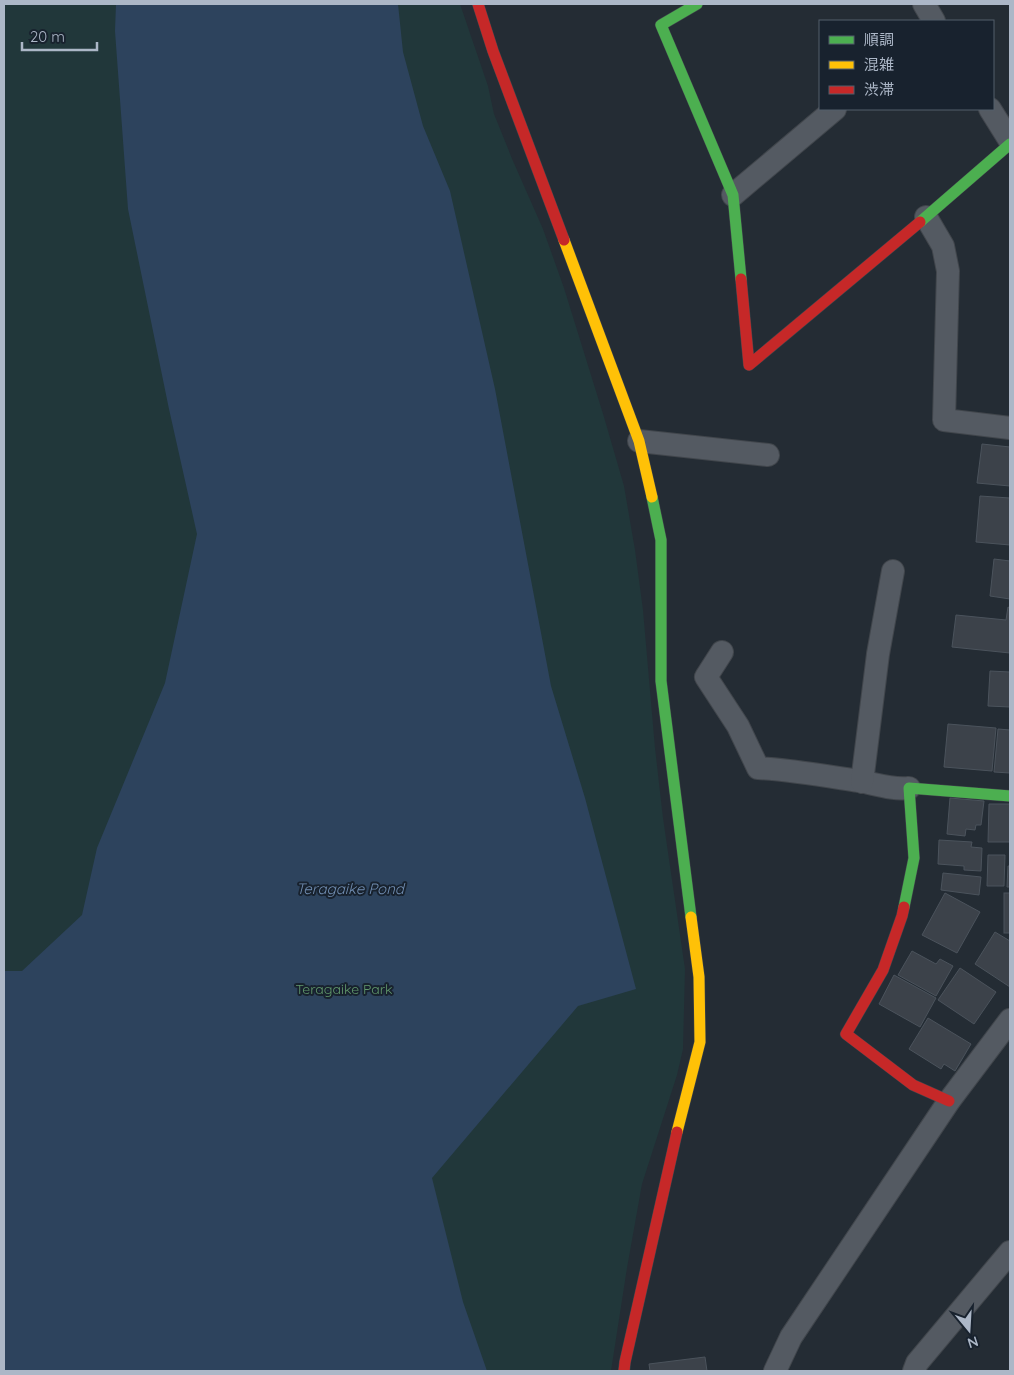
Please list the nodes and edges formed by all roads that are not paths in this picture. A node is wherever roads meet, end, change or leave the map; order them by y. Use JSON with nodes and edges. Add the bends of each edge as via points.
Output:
{"nodes":[{"id":1,"x":478,"y":4,"type":"edge"},
{"id":2,"x":697,"y":4,"type":"edge"},
{"id":3,"x":924,"y":4,"type":"edge"},
{"id":4,"x":933,"y":20,"type":"edge"},
{"id":5,"x":834,"y":110,"type":"edge"},
{"id":6,"x":991,"y":110,"type":"edge"},
{"id":7,"x":1010,"y":142,"type":"edge"},
{"id":8,"x":733,"y":194,"type":"junction"},
{"id":9,"x":926,"y":217,"type":"junction"},
{"id":10,"x":1010,"y":428,"type":"edge"},
{"id":11,"x":639,"y":441,"type":"junction"},
{"id":12,"x":768,"y":454,"type":"dead end"},
{"id":13,"x":893,"y":571,"type":"dead end"},
{"id":14,"x":722,"y":652,"type":"dead end"},
{"id":15,"x":862,"y":782,"type":"junction"},
{"id":16,"x":909,"y":788,"type":"junction"},
{"id":17,"x":1010,"y":796,"type":"edge"},
{"id":18,"x":1010,"y":1020,"type":"edge"},
{"id":19,"x":949,"y":1102,"type":"junction"},
{"id":20,"x":1010,"y":1252,"type":"edge"},
{"id":21,"x":624,"y":1371,"type":"edge"},
{"id":22,"x":775,"y":1371,"type":"edge"},
{"id":23,"x":914,"y":1371,"type":"edge"}],
"edges":[{"from":1,"to":11,"type":"street"},
{"from":2,"to":8,"type":"street","via":[[661,25]]},
{"from":3,"to":4,"type":"street"},
{"from":5,"to":8,"type":"street"},
{"from":6,"to":7,"type":"street"},
{"from":7,"to":9,"type":"street"},
{"from":8,"to":9,"type":"street","via":[[749,365]]},
{"from":9,"to":10,"type":"street","via":[[943,246],[948,271],[944,420]]},
{"from":11,"to":12,"type":"street"},
{"from":11,"to":21,"type":"street","via":[[662,540],[661,681],[699,977],[700,1042]]},
{"from":13,"to":15,"type":"street","via":[[878,654]]},
{"from":14,"to":15,"type":"street","via":[[706,677],[738,726],[758,768]]},
{"from":15,"to":16,"type":"street"},
{"from":16,"to":17,"type":"street"},
{"from":16,"to":19,"type":"street","via":[[914,858],[902,916],[883,970],[846,1034],[912,1085]]},
{"from":18,"to":19,"type":"street"},
{"from":19,"to":22,"type":"street","via":[[790,1337]]},
{"from":20,"to":23,"type":"street","via":[[917,1363]]}]}
